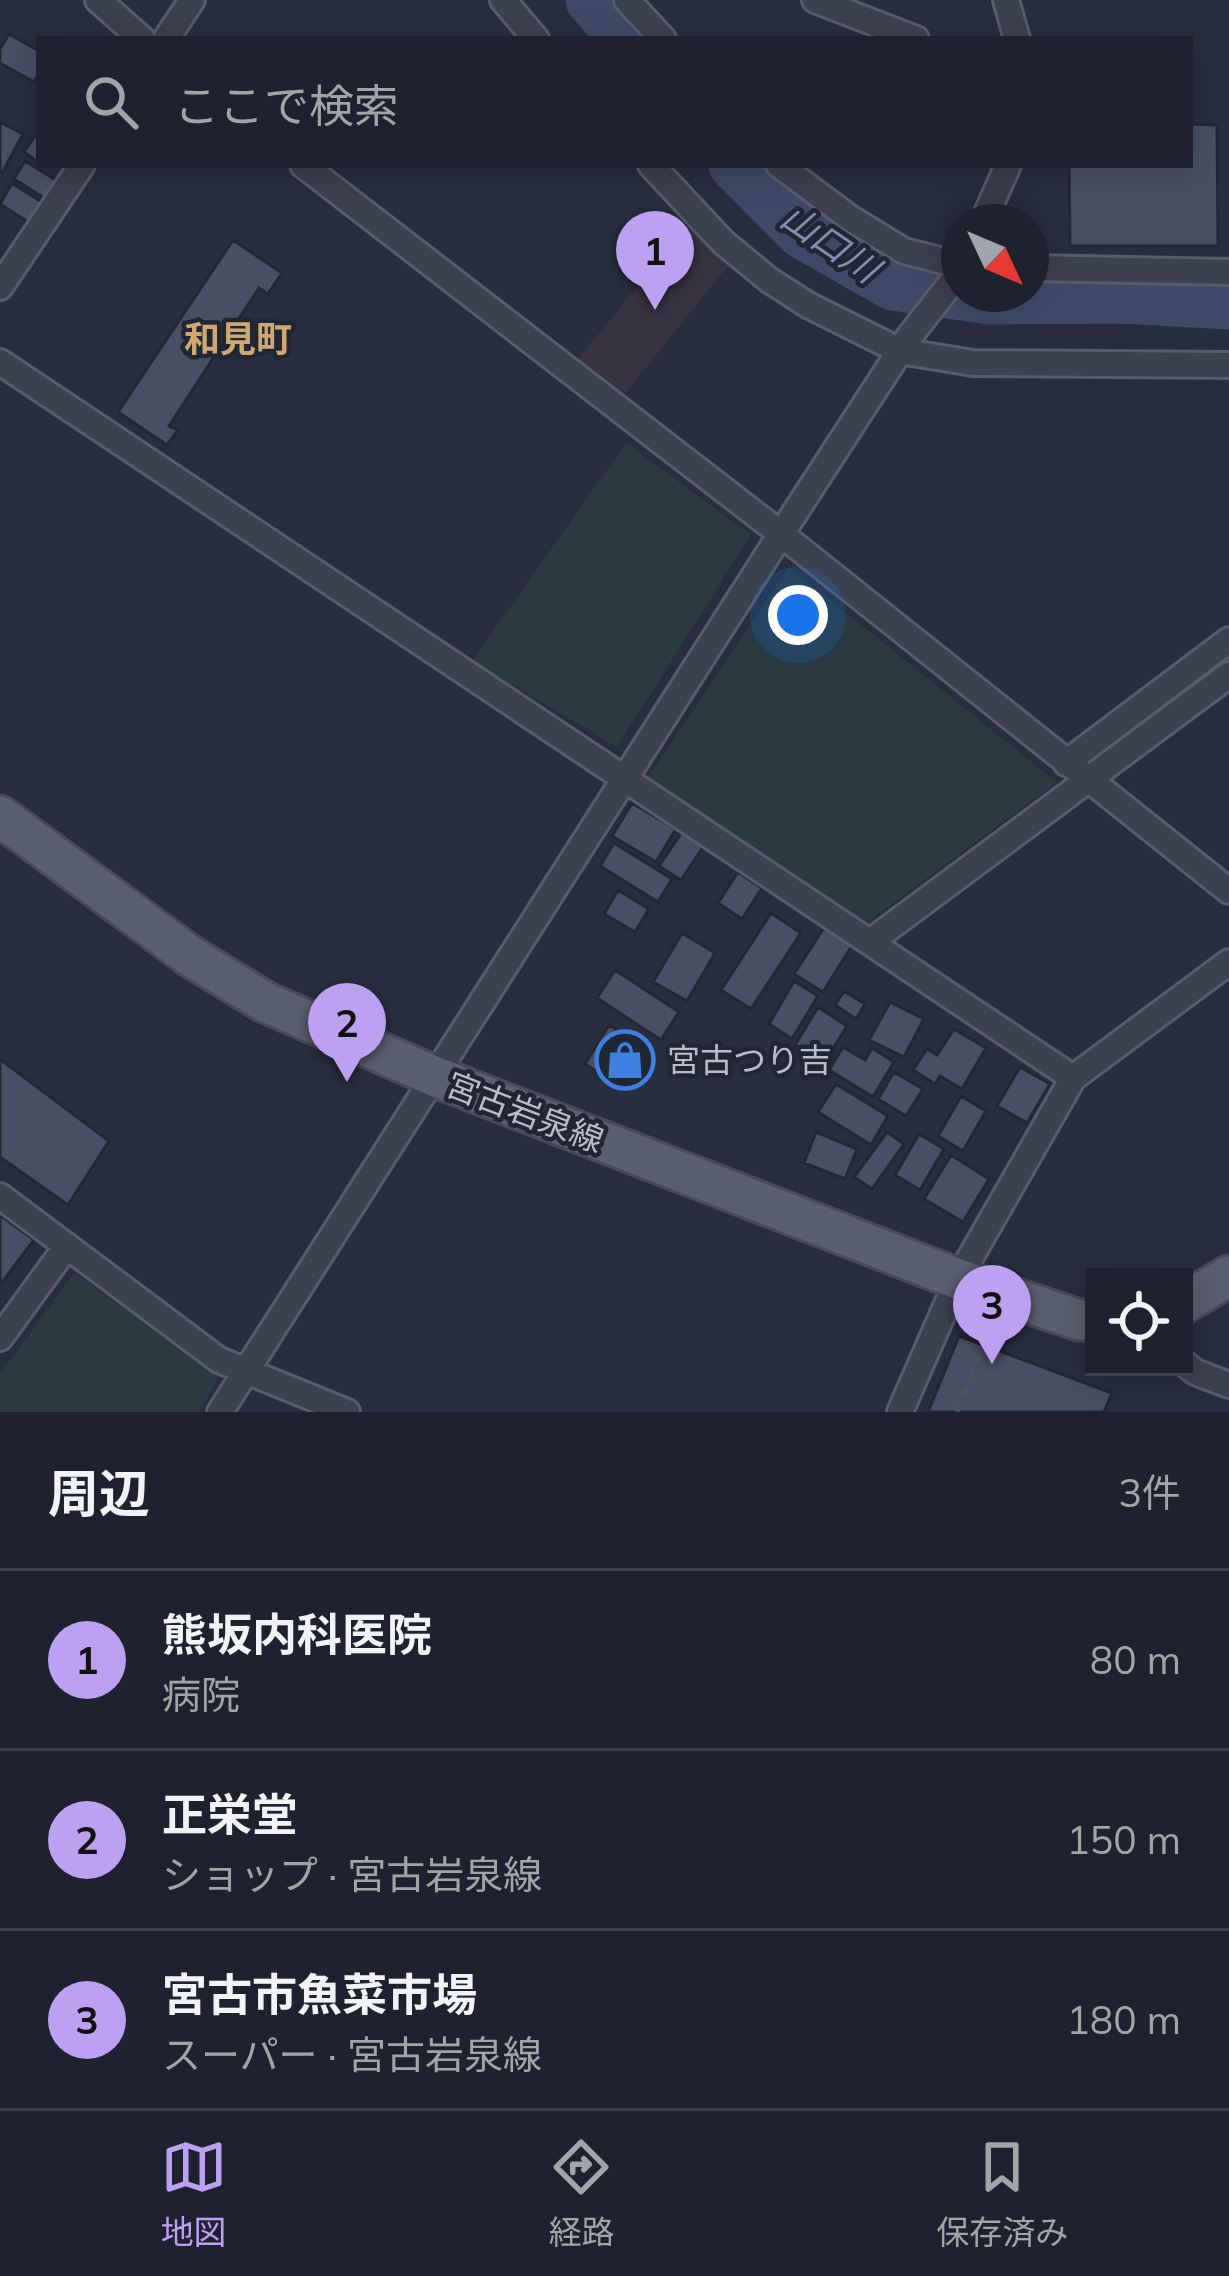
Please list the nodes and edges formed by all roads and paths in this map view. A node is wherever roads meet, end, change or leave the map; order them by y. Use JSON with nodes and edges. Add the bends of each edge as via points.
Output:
{"nodes":[{"id":1,"x":98,"y":0,"type":"edge"},
{"id":2,"x":192,"y":0,"type":"edge"},
{"id":3,"x":503,"y":0,"type":"edge"},
{"id":4,"x":627,"y":0,"type":"edge"},
{"id":5,"x":815,"y":0,"type":"edge"},
{"id":6,"x":1006,"y":0,"type":"edge"},
{"id":7,"x":139,"y":36,"type":"edge"},
{"id":8,"x":168,"y":36,"type":"edge"},
{"id":9,"x":533,"y":36,"type":"edge"},
{"id":10,"x":659,"y":36,"type":"edge"},
{"id":11,"x":908,"y":36,"type":"edge"},
{"id":12,"x":1016,"y":36,"type":"edge"},
{"id":13,"x":80,"y":168,"type":"edge"},
{"id":14,"x":307,"y":168,"type":"edge"},
{"id":15,"x":654,"y":168,"type":"edge"},
{"id":16,"x":783,"y":168,"type":"edge"},
{"id":17,"x":1007,"y":168,"type":"edge"},
{"id":18,"x":991,"y":204,"type":"edge"},
{"id":19,"x":941,"y":263,"type":"edge"},
{"id":20,"x":1049,"y":268,"type":"edge"},
{"id":21,"x":1229,"y":272,"type":"edge"},
{"id":22,"x":0,"y":287,"type":"edge"},
{"id":23,"x":941,"y":294,"type":"edge"},
{"id":24,"x":905,"y":344,"type":"junction"},
{"id":25,"x":0,"y":362,"type":"edge"},
{"id":26,"x":1229,"y":365,"type":"edge"},
{"id":27,"x":781,"y":534,"type":"junction"},
{"id":28,"x":1229,"y":640,"type":"edge"},
{"id":29,"x":1229,"y":675,"type":"edge"},
{"id":30,"x":1066,"y":764,"type":"junction"},
{"id":31,"x":626,"y":780,"type":"junction"},
{"id":32,"x":1089,"y":781,"type":"junction"},
{"id":33,"x":0,"y":816,"type":"edge"},
{"id":34,"x":1229,"y":891,"type":"edge"},
{"id":35,"x":870,"y":942,"type":"junction"},
{"id":36,"x":1229,"y":962,"type":"edge"},
{"id":37,"x":436,"y":1077,"type":"junction"},
{"id":38,"x":1073,"y":1078,"type":"junction"},
{"id":39,"x":0,"y":1196,"type":"edge"},
{"id":40,"x":67,"y":1246,"type":"junction"},
{"id":41,"x":1229,"y":1276,"type":"edge"},
{"id":42,"x":958,"y":1279,"type":"junction"},
{"id":43,"x":1193,"y":1298,"type":"edge"},
{"id":44,"x":1085,"y":1320,"type":"edge"},
{"id":45,"x":995,"y":1323,"type":"dead end"},
{"id":46,"x":0,"y":1338,"type":"edge"},
{"id":47,"x":1193,"y":1370,"type":"edge"},
{"id":48,"x":245,"y":1372,"type":"junction"},
{"id":49,"x":1229,"y":1385,"type":"edge"},
{"id":50,"x":220,"y":1412,"type":"edge"},
{"id":51,"x":347,"y":1412,"type":"edge"},
{"id":52,"x":900,"y":1412,"type":"edge"},
{"id":53,"x":957,"y":1412,"type":"edge"}],
"edges":[{"from":1,"to":7,"type":"street"},
{"from":2,"to":8,"type":"street"},
{"from":3,"to":9,"type":"street"},
{"from":4,"to":10,"type":"street"},
{"from":5,"to":11,"type":"street"},
{"from":6,"to":12,"type":"street"},
{"from":13,"to":22,"type":"street"},
{"from":14,"to":27,"type":"street"},
{"from":15,"to":24,"type":"street","via":[[769,280],[808,305]]},
{"from":16,"to":19,"type":"street","via":[[904,251]]},
{"from":17,"to":18,"type":"street"},
{"from":20,"to":21,"type":"street"},
{"from":23,"to":24,"type":"street"},
{"from":24,"to":26,"type":"street","via":[[973,363]]},
{"from":24,"to":27,"type":"street"},
{"from":25,"to":31,"type":"street"},
{"from":27,"to":30,"type":"street"},
{"from":27,"to":31,"type":"street"},
{"from":28,"to":30,"type":"street"},
{"from":29,"to":32,"type":"street"},
{"from":30,"to":32,"type":"street"},
{"from":31,"to":35,"type":"street"},
{"from":31,"to":37,"type":"street"},
{"from":32,"to":34,"type":"street"},
{"from":32,"to":35,"type":"street"},
{"from":33,"to":37,"type":"main road","name":"宮古岩泉線","via":[[266,1002]]},
{"from":35,"to":38,"type":"street"},
{"from":36,"to":38,"type":"street"},
{"from":37,"to":42,"type":"main road","name":"宮古岩泉線"},
{"from":37,"to":48,"type":"street"},
{"from":38,"to":42,"type":"street"},
{"from":39,"to":40,"type":"street"},
{"from":40,"to":46,"type":"street"},
{"from":40,"to":48,"type":"street"},
{"from":41,"to":43,"type":"main road"},
{"from":42,"to":44,"type":"main road","name":"宮古岩泉線"},
{"from":42,"to":52,"type":"street"},
{"from":45,"to":53,"type":"path"},
{"from":47,"to":49,"type":"street"},
{"from":48,"to":50,"type":"street"},
{"from":48,"to":51,"type":"street"}]}
